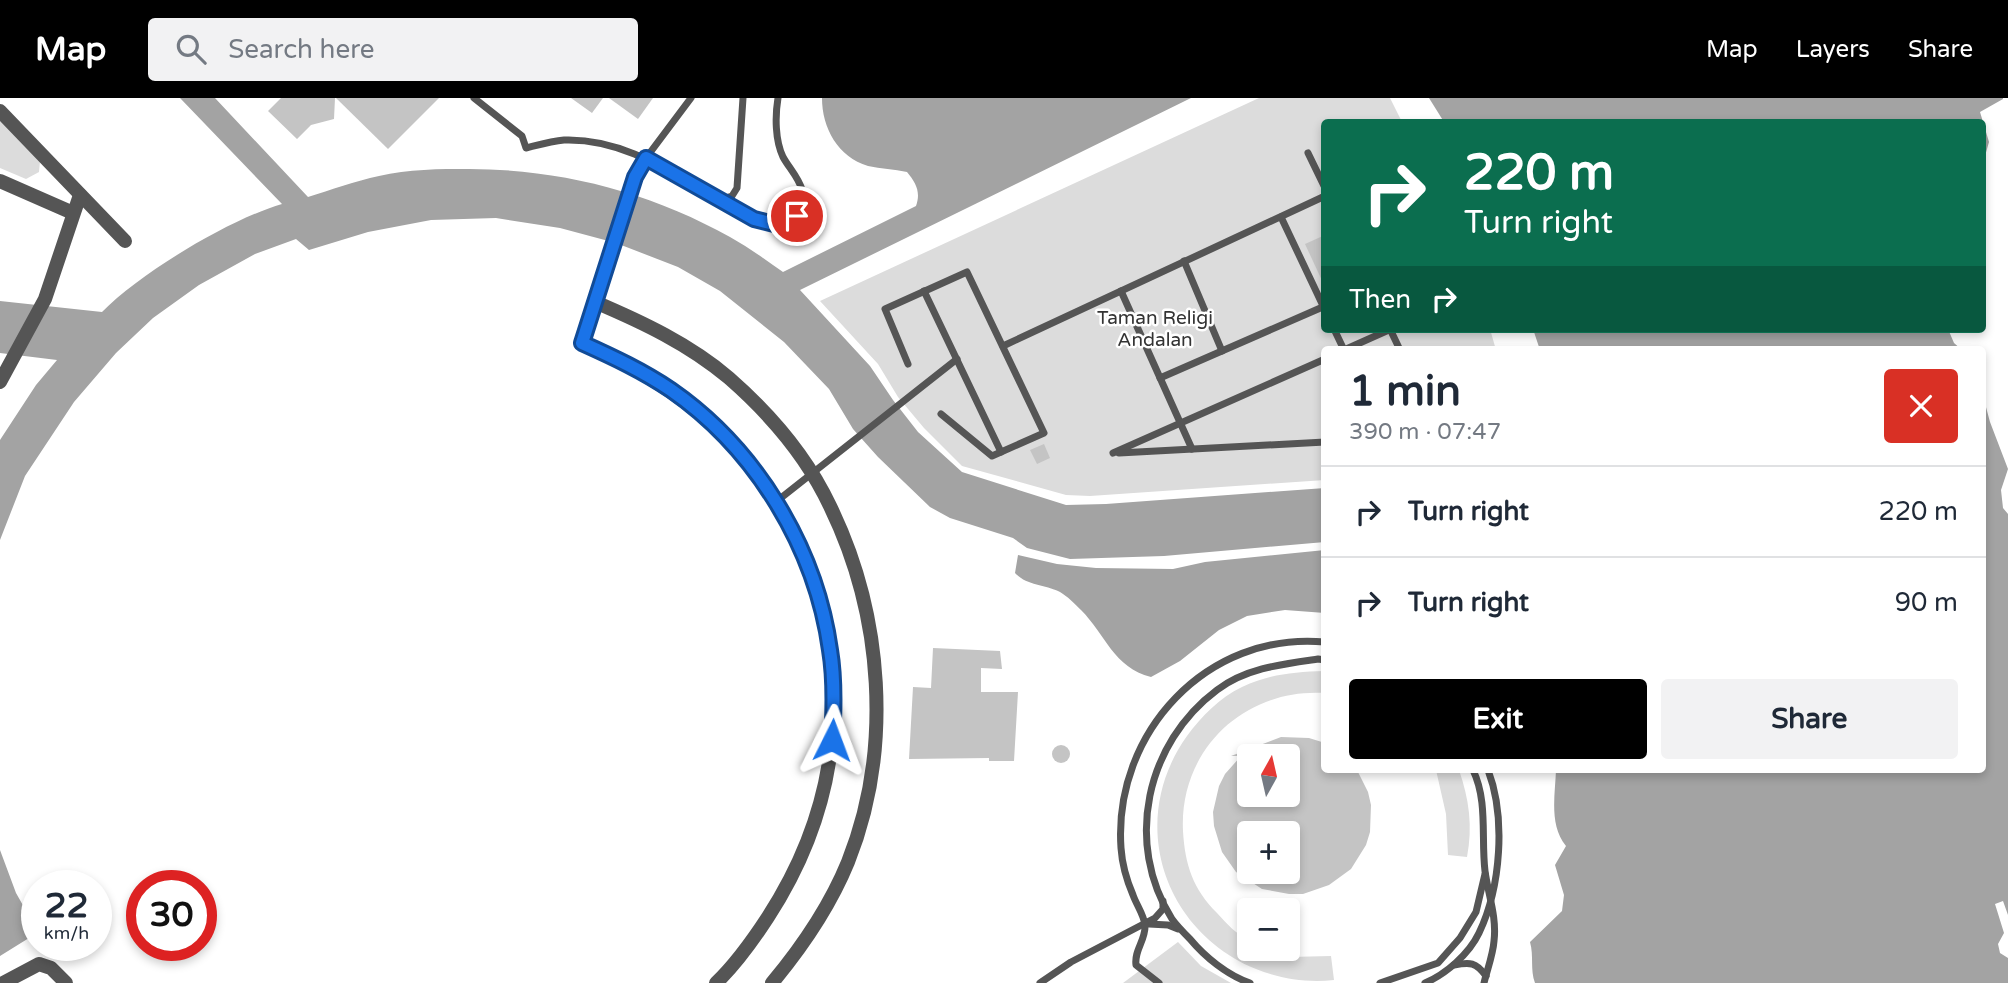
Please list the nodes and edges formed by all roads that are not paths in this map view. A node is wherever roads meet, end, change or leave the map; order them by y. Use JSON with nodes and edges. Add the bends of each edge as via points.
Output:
{"nodes":[{"id":1,"x":474,"y":98,"type":"edge"},
{"id":2,"x":691,"y":98,"type":"edge"},
{"id":3,"x":743,"y":98,"type":"edge"},
{"id":4,"x":778,"y":98,"type":"edge"},
{"id":5,"x":0,"y":111,"type":"edge"},
{"id":6,"x":1308,"y":152,"type":"dead end"},
{"id":7,"x":646,"y":158,"type":"junction"},
{"id":8,"x":635,"y":177,"type":"joint"},
{"id":9,"x":1321,"y":180,"type":"edge"},
{"id":10,"x":0,"y":181,"type":"edge"},
{"id":11,"x":80,"y":195,"type":"junction"},
{"id":12,"x":1321,"y":198,"type":"edge"},
{"id":13,"x":719,"y":200,"type":"junction"},
{"id":14,"x":73,"y":213,"type":"junction"},
{"id":15,"x":1281,"y":217,"type":"junction"},
{"id":16,"x":125,"y":241,"type":"dead end"},
{"id":17,"x":1184,"y":261,"type":"junction"},
{"id":18,"x":924,"y":291,"type":"junction"},
{"id":19,"x":1121,"y":291,"type":"junction"},
{"id":20,"x":595,"y":302,"type":"junction"},
{"id":21,"x":1321,"y":302,"type":"edge"},
{"id":22,"x":1321,"y":309,"type":"edge"},
{"id":23,"x":1382,"y":333,"type":"edge"},
{"id":24,"x":1003,"y":346,"type":"junction"},
{"id":25,"x":1353,"y":346,"type":"edge"},
{"id":26,"x":1223,"y":351,"type":"junction"},
{"id":27,"x":957,"y":359,"type":"junction"},
{"id":28,"x":1321,"y":361,"type":"edge"},
{"id":29,"x":908,"y":364,"type":"dead end"},
{"id":30,"x":1160,"y":378,"type":"junction"},
{"id":31,"x":0,"y":382,"type":"edge"},
{"id":32,"x":941,"y":414,"type":"dead end"},
{"id":33,"x":1180,"y":423,"type":"junction"},
{"id":34,"x":1321,"y":442,"type":"edge"},
{"id":35,"x":1192,"y":449,"type":"junction"},
{"id":36,"x":1001,"y":452,"type":"junction"},
{"id":37,"x":812,"y":473,"type":"junction"},
{"id":38,"x":776,"y":501,"type":"junction"},
{"id":39,"x":1321,"y":642,"type":"edge"},
{"id":40,"x":1321,"y":659,"type":"edge"},
{"id":41,"x":1474,"y":773,"type":"edge"},
{"id":42,"x":1489,"y":773,"type":"edge"},
{"id":43,"x":1485,"y":872,"type":"junction"},
{"id":44,"x":1492,"y":895,"type":"junction"},
{"id":45,"x":1163,"y":899,"type":"junction"},
{"id":46,"x":1139,"y":911,"type":"junction"},
{"id":47,"x":1155,"y":918,"type":"junction"},
{"id":48,"x":1145,"y":924,"type":"junction"},
{"id":49,"x":1168,"y":925,"type":"junction"},
{"id":50,"x":1182,"y":930,"type":"junction"},
{"id":51,"x":1143,"y":939,"type":"junction"},
{"id":52,"x":1451,"y":966,"type":"junction"},
{"id":53,"x":1485,"y":979,"type":"edge"},
{"id":54,"x":3,"y":983,"type":"edge"},
{"id":55,"x":65,"y":983,"type":"edge"},
{"id":56,"x":716,"y":983,"type":"edge"},
{"id":57,"x":772,"y":983,"type":"edge"},
{"id":58,"x":1040,"y":983,"type":"edge"},
{"id":59,"x":1159,"y":983,"type":"edge"},
{"id":60,"x":1248,"y":983,"type":"edge"},
{"id":61,"x":1380,"y":983,"type":"edge"},
{"id":62,"x":1425,"y":983,"type":"edge"}],
"edges":[{"from":1,"to":7,"type":"lane","via":[[522,136],[526,148],[563,140],[598,143]]},
{"from":2,"to":7,"type":"lane"},
{"from":3,"to":13,"type":"lane","via":[[737,188],[732,196]]},
{"from":4,"to":13,"type":"lane","via":[[778,140],[804,200],[797,216],[778,225],[766,224]]},
{"from":5,"to":11,"type":"street"},
{"from":6,"to":9,"type":"lane"},
{"from":7,"to":8,"type":"lane"},
{"from":7,"to":13,"type":"lane"},
{"from":8,"to":20,"type":"street"},
{"from":10,"to":14,"type":"street"},
{"from":11,"to":14,"type":"street"},
{"from":11,"to":16,"type":"street"},
{"from":12,"to":15,"type":"lane"},
{"from":14,"to":31,"type":"street","via":[[45,299]]},
{"from":15,"to":17,"type":"lane"},
{"from":15,"to":21,"type":"lane"},
{"from":17,"to":19,"type":"lane"},
{"from":17,"to":26,"type":"lane"},
{"from":18,"to":24,"type":"lane","via":[[967,272]]},
{"from":18,"to":27,"type":"lane"},
{"from":18,"to":29,"type":"lane","via":[[885,309]]},
{"from":19,"to":24,"type":"lane"},
{"from":19,"to":30,"type":"lane"},
{"from":20,"to":37,"type":"street","via":[[651,326],[727,376]]},
{"from":20,"to":38,"type":"street","via":[[582,343],[672,390],[742,455]]},
{"from":22,"to":26,"type":"lane"},
{"from":23,"to":25,"type":"lane"},
{"from":24,"to":36,"type":"lane","via":[[1044,433]]},
{"from":26,"to":30,"type":"lane"},
{"from":27,"to":36,"type":"lane"},
{"from":27,"to":37,"type":"lane"},
{"from":28,"to":33,"type":"lane"},
{"from":30,"to":33,"type":"lane"},
{"from":32,"to":36,"type":"lane","via":[[992,456]]},
{"from":33,"to":35,"type":"lane"},
{"from":33,"to":35,"type":"lane","via":[[1113,453]]},
{"from":34,"to":35,"type":"lane"},
{"from":37,"to":38,"type":"lane"},
{"from":37,"to":57,"type":"street","via":[[859,580],[876,676],[875,738],[863,813],[848,862],[823,911]]},
{"from":38,"to":56,"type":"street","via":[[819,599],[830,650],[834,714],[828,775],[812,831],[784,892],[756,936]]},
{"from":39,"to":46,"type":"lane","via":[[1262,646],[1214,666],[1172,699],[1147,734],[1129,774],[1121,816],[1121,851]]},
{"from":40,"to":45,"type":"lane","via":[[1265,666],[1218,689],[1180,725],[1154,772],[1145,823],[1152,876]]},
{"from":41,"to":43,"type":"lane","via":[[1484,826]]},
{"from":42,"to":44,"type":"lane","via":[[1499,851]]},
{"from":43,"to":44,"type":"lane"},
{"from":43,"to":61,"type":"lane","via":[[1476,912],[1438,962]]},
{"from":44,"to":52,"type":"lane","via":[[1479,934]]},
{"from":44,"to":53,"type":"lane","via":[[1494,940]]},
{"from":45,"to":47,"type":"lane","via":[[1163,909]]},
{"from":45,"to":50,"type":"lane"},
{"from":46,"to":47,"type":"lane"},
{"from":46,"to":48,"type":"lane"},
{"from":47,"to":48,"type":"lane"},
{"from":48,"to":49,"type":"lane"},
{"from":48,"to":51,"type":"lane"},
{"from":48,"to":58,"type":"lane"},
{"from":49,"to":50,"type":"lane"},
{"from":49,"to":51,"type":"lane","via":[[1157,927]]},
{"from":50,"to":60,"type":"lane","via":[[1204,956]]},
{"from":51,"to":59,"type":"lane","via":[[1136,965]]},
{"from":52,"to":53,"type":"lane","via":[[1469,962],[1478,966]]},
{"from":52,"to":62,"type":"lane"},
{"from":54,"to":55,"type":"street","via":[[39,964],[51,968]]}]}
